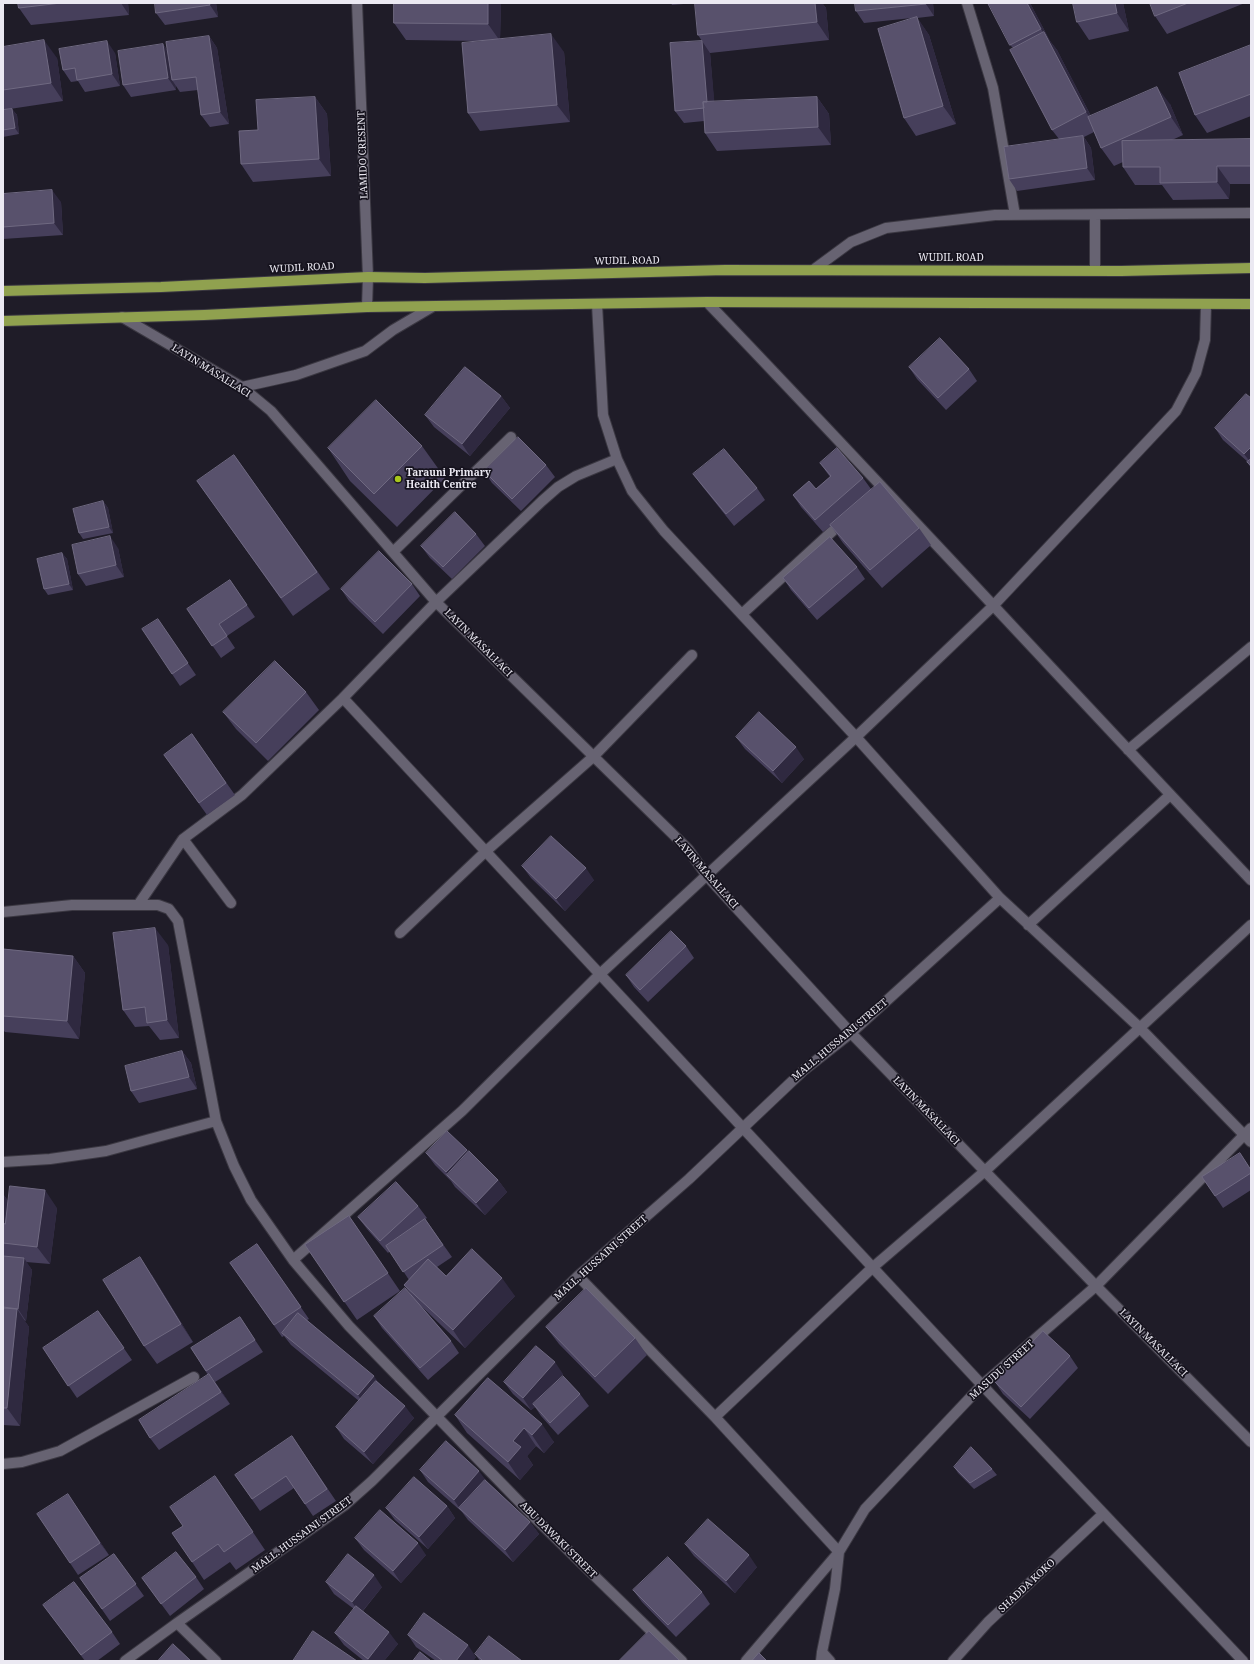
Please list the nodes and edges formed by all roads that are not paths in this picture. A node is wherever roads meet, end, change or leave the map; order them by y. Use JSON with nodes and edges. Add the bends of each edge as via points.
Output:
{"nodes":[{"id":1,"x":358,"y":3,"type":"edge"},
{"id":2,"x":967,"y":3,"type":"edge"},
{"id":3,"x":1251,"y":213,"type":"edge"},
{"id":4,"x":1015,"y":215,"type":"junction"},
{"id":5,"x":1094,"y":215,"type":"junction"},
{"id":6,"x":1251,"y":268,"type":"edge"},
{"id":7,"x":813,"y":270,"type":"junction"},
{"id":8,"x":1095,"y":270,"type":"junction"},
{"id":9,"x":368,"y":278,"type":"junction"},
{"id":10,"x":3,"y":291,"type":"edge"},
{"id":11,"x":707,"y":302,"type":"junction"},
{"id":12,"x":597,"y":304,"type":"junction"},
{"id":13,"x":1251,"y":304,"type":"edge"},
{"id":14,"x":1206,"y":305,"type":"junction"},
{"id":15,"x":367,"y":307,"type":"junction"},
{"id":16,"x":432,"y":307,"type":"junction"},
{"id":17,"x":122,"y":317,"type":"junction"},
{"id":18,"x":3,"y":321,"type":"edge"},
{"id":19,"x":242,"y":387,"type":"junction"},
{"id":20,"x":511,"y":437,"type":"dead end"},
{"id":21,"x":617,"y":459,"type":"junction"},
{"id":22,"x":838,"y":526,"type":"edge"},
{"id":23,"x":393,"y":552,"type":"junction"},
{"id":24,"x":436,"y":602,"type":"junction"},
{"id":25,"x":993,"y":606,"type":"junction"},
{"id":26,"x":742,"y":614,"type":"junction"},
{"id":27,"x":1251,"y":646,"type":"edge"},
{"id":28,"x":692,"y":655,"type":"dead end"},
{"id":29,"x":343,"y":698,"type":"junction"},
{"id":30,"x":856,"y":737,"type":"junction"},
{"id":31,"x":1128,"y":750,"type":"junction"},
{"id":32,"x":593,"y":757,"type":"junction"},
{"id":33,"x":1170,"y":795,"type":"junction"},
{"id":34,"x":183,"y":839,"type":"junction"},
{"id":35,"x":485,"y":852,"type":"junction"},
{"id":36,"x":707,"y":876,"type":"junction"},
{"id":37,"x":1251,"y":880,"type":"edge"},
{"id":38,"x":1000,"y":898,"type":"junction"},
{"id":39,"x":231,"y":903,"type":"dead end"},
{"id":40,"x":138,"y":905,"type":"junction"},
{"id":41,"x":3,"y":912,"type":"edge"},
{"id":42,"x":1028,"y":925,"type":"junction"},
{"id":43,"x":1251,"y":925,"type":"edge"},
{"id":44,"x":400,"y":933,"type":"dead end"},
{"id":45,"x":599,"y":975,"type":"junction"},
{"id":46,"x":1139,"y":1027,"type":"junction"},
{"id":47,"x":851,"y":1033,"type":"junction"},
{"id":48,"x":216,"y":1121,"type":"junction"},
{"id":49,"x":742,"y":1128,"type":"junction"},
{"id":50,"x":1248,"y":1135,"type":"edge"},
{"id":51,"x":3,"y":1162,"type":"edge"},
{"id":52,"x":984,"y":1171,"type":"junction"},
{"id":53,"x":293,"y":1260,"type":"junction"},
{"id":54,"x":872,"y":1268,"type":"junction"},
{"id":55,"x":578,"y":1276,"type":"junction"},
{"id":56,"x":1096,"y":1286,"type":"junction"},
{"id":57,"x":194,"y":1377,"type":"dead end"},
{"id":58,"x":982,"y":1385,"type":"junction"},
{"id":59,"x":436,"y":1416,"type":"junction"},
{"id":60,"x":715,"y":1417,"type":"junction"},
{"id":61,"x":1251,"y":1442,"type":"edge"},
{"id":62,"x":3,"y":1464,"type":"edge"},
{"id":63,"x":1103,"y":1514,"type":"junction"},
{"id":64,"x":839,"y":1552,"type":"junction"},
{"id":65,"x":177,"y":1623,"type":"junction"},
{"id":66,"x":821,"y":1657,"type":"edge"},
{"id":67,"x":125,"y":1661,"type":"edge"},
{"id":68,"x":216,"y":1661,"type":"edge"},
{"id":69,"x":682,"y":1661,"type":"edge"},
{"id":70,"x":746,"y":1661,"type":"edge"},
{"id":71,"x":830,"y":1661,"type":"edge"},
{"id":72,"x":953,"y":1661,"type":"edge"},
{"id":73,"x":1243,"y":1661,"type":"edge"}],
"edges":[{"from":1,"to":9,"type":"street","name":"LAMIDO CRESENT"},
{"from":2,"to":4,"type":"street","via":[[993,88]]},
{"from":3,"to":5,"type":"street"},
{"from":4,"to":5,"type":"street"},
{"from":4,"to":7,"type":"street","via":[[995,215],[886,228],[851,242]]},
{"from":5,"to":8,"type":"street"},
{"from":6,"to":8,"type":"main road","name":"WUDIL ROAD"},
{"from":7,"to":8,"type":"main road","name":"WUDIL ROAD"},
{"from":7,"to":9,"type":"main road","name":"WUDIL ROAD"},
{"from":9,"to":10,"type":"main road","name":"WUDIL ROAD"},
{"from":9,"to":15,"type":"street","name":"LAMIDO CRESENT"},
{"from":11,"to":12,"type":"main road"},
{"from":11,"to":14,"type":"main road"},
{"from":11,"to":25,"type":"street"},
{"from":12,"to":16,"type":"main road"},
{"from":12,"to":21,"type":"street","via":[[602,415]]},
{"from":13,"to":14,"type":"main road"},
{"from":14,"to":25,"type":"street","via":[[1205,340],[1196,373],[1176,411]]},
{"from":15,"to":16,"type":"main road"},
{"from":15,"to":17,"type":"main road"},
{"from":16,"to":19,"type":"street","via":[[393,330],[365,351],[296,375]]},
{"from":17,"to":18,"type":"main road"},
{"from":17,"to":19,"type":"street","name":"LAYIN MASALLACI"},
{"from":19,"to":23,"type":"street","name":"LAYIN MASALLACI","via":[[271,411]]},
{"from":20,"to":23,"type":"street"},
{"from":21,"to":24,"type":"street","via":[[576,476],[558,487]]},
{"from":21,"to":26,"type":"street","via":[[632,491],[664,531]]},
{"from":22,"to":26,"type":"street"},
{"from":23,"to":24,"type":"street","name":"LAYIN MASALLACI"},
{"from":24,"to":29,"type":"street"},
{"from":24,"to":32,"type":"street","name":"LAYIN MASALLACI"},
{"from":25,"to":30,"type":"street"},
{"from":25,"to":31,"type":"street"},
{"from":26,"to":30,"type":"street"},
{"from":27,"to":31,"type":"street"},
{"from":28,"to":32,"type":"street"},
{"from":29,"to":34,"type":"street","via":[[242,795]]},
{"from":29,"to":35,"type":"street"},
{"from":30,"to":36,"type":"street"},
{"from":30,"to":38,"type":"street"},
{"from":31,"to":33,"type":"street"},
{"from":32,"to":35,"type":"street"},
{"from":32,"to":36,"type":"street","name":"LAYIN MASALLACI","via":[[688,849]]},
{"from":33,"to":37,"type":"street"},
{"from":33,"to":42,"type":"street"},
{"from":34,"to":39,"type":"street"},
{"from":34,"to":40,"type":"street"},
{"from":35,"to":44,"type":"street"},
{"from":35,"to":45,"type":"street"},
{"from":36,"to":45,"type":"street"},
{"from":36,"to":47,"type":"street","name":"LAYIN MASALLACI"},
{"from":38,"to":42,"type":"street"},
{"from":38,"to":47,"type":"street","name":"MALL. HUSSAINI STREET"},
{"from":40,"to":41,"type":"street","name":"ABU DAWAKI STREET","via":[[72,905]]},
{"from":40,"to":48,"type":"street","name":"ABU DAWAKI STREET","via":[[158,905],[169,909],[178,921]]},
{"from":42,"to":46,"type":"street"},
{"from":43,"to":46,"type":"street"},
{"from":45,"to":49,"type":"street"},
{"from":45,"to":53,"type":"street","via":[[462,1112]]},
{"from":46,"to":50,"type":"street"},
{"from":46,"to":52,"type":"street"},
{"from":47,"to":49,"type":"street","name":"MALL. HUSSAINI STREET","via":[[804,1070]]},
{"from":47,"to":52,"type":"street","name":"LAYIN MASALLACI"},
{"from":48,"to":51,"type":"street","via":[[106,1151],[50,1159]]},
{"from":48,"to":53,"type":"street","name":"ABU DAWAKI STREET","via":[[251,1200]]},
{"from":49,"to":54,"type":"street"},
{"from":49,"to":55,"type":"street","name":"MALL. HUSSAINI STREET","via":[[689,1179]]},
{"from":50,"to":56,"type":"street","name":"MASUDU STREET"},
{"from":52,"to":54,"type":"street"},
{"from":52,"to":56,"type":"street","name":"LAYIN MASALLACI"},
{"from":53,"to":59,"type":"street","name":"ABU DAWAKI STREET","via":[[349,1326]]},
{"from":54,"to":58,"type":"street"},
{"from":54,"to":60,"type":"street"},
{"from":55,"to":59,"type":"street","name":"MALL. HUSSAINI STREET"},
{"from":55,"to":60,"type":"street"},
{"from":56,"to":58,"type":"street","name":"MASUDU STREET"},
{"from":56,"to":61,"type":"street","name":"LAYIN MASALLACI"},
{"from":57,"to":62,"type":"street","via":[[60,1451],[22,1462]]},
{"from":58,"to":63,"type":"street"},
{"from":58,"to":64,"type":"street","name":"MASUDU STREET","via":[[865,1509]]},
{"from":59,"to":65,"type":"street","name":"MALL. HUSSAINI STREET","via":[[345,1505]]},
{"from":59,"to":69,"type":"street","name":"ABU DAWAKI STREET","via":[[537,1520]]},
{"from":60,"to":64,"type":"street"},
{"from":63,"to":72,"type":"street","name":"SHADDA KOKO","via":[[988,1622]]},
{"from":63,"to":73,"type":"street"},
{"from":64,"to":66,"type":"street","name":"MASUDU STREET","via":[[835,1588]]},
{"from":64,"to":70,"type":"street"},
{"from":65,"to":67,"type":"street","name":"MALL. HUSSAINI STREET"},
{"from":65,"to":68,"type":"street"},
{"from":66,"to":71,"type":"street"}]}
